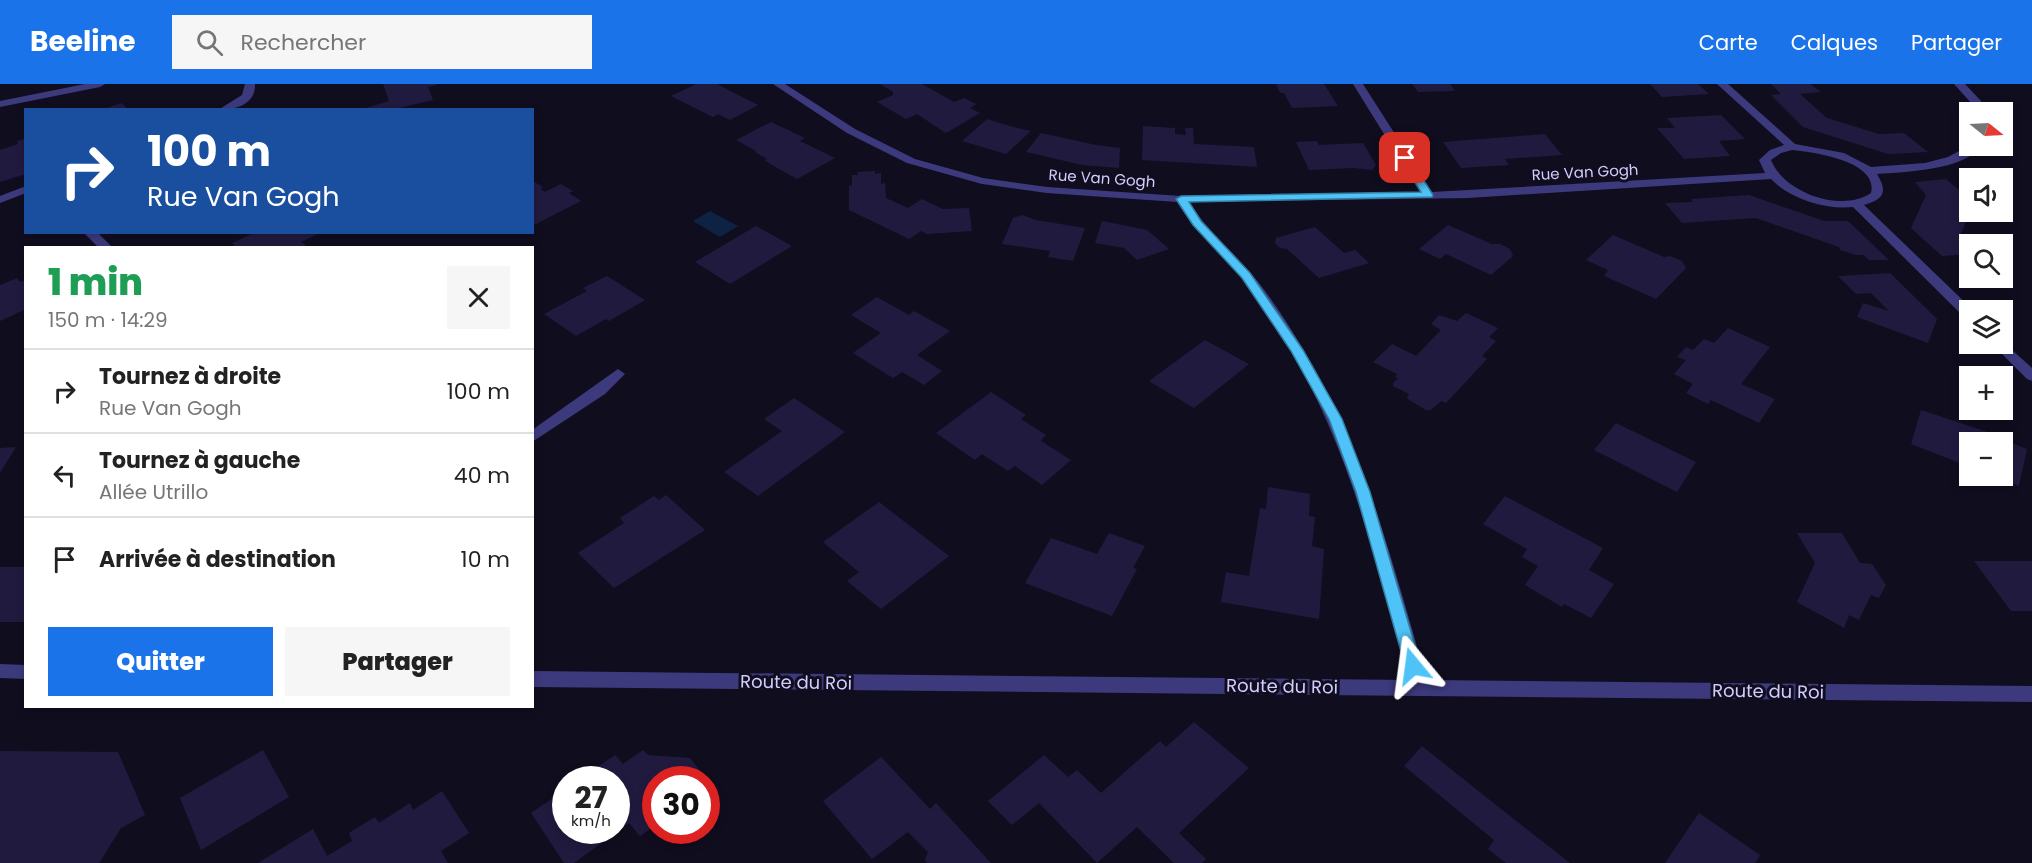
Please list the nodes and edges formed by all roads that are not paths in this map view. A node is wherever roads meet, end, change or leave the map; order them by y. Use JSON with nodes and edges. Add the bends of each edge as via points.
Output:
{"nodes":[{"id":1,"x":96,"y":84,"type":"edge"},
{"id":2,"x":250,"y":84,"type":"edge"},
{"id":3,"x":778,"y":84,"type":"edge"},
{"id":4,"x":1358,"y":84,"type":"edge"},
{"id":5,"x":1722,"y":84,"type":"edge"},
{"id":6,"x":1959,"y":84,"type":"edge"},
{"id":7,"x":1976,"y":102,"type":"edge"},
{"id":8,"x":0,"y":104,"type":"edge"},
{"id":9,"x":241,"y":107,"type":"edge"},
{"id":10,"x":1792,"y":147,"type":"junction"},
{"id":11,"x":1963,"y":156,"type":"edge"},
{"id":12,"x":1868,"y":171,"type":"junction"},
{"id":13,"x":1771,"y":176,"type":"junction"},
{"id":14,"x":24,"y":190,"type":"edge"},
{"id":15,"x":1428,"y":195,"type":"junction"},
{"id":16,"x":1181,"y":199,"type":"junction"},
{"id":17,"x":0,"y":200,"type":"edge"},
{"id":18,"x":1855,"y":203,"type":"junction"},
{"id":19,"x":91,"y":234,"type":"edge"},
{"id":20,"x":105,"y":246,"type":"edge"},
{"id":21,"x":1959,"y":304,"type":"edge"},
{"id":22,"x":2009,"y":354,"type":"edge"},
{"id":23,"x":618,"y":374,"type":"dead end"},
{"id":24,"x":2032,"y":376,"type":"edge"},
{"id":25,"x":534,"y":436,"type":"edge"},
{"id":26,"x":0,"y":671,"type":"edge"},
{"id":27,"x":24,"y":672,"type":"edge"},
{"id":28,"x":534,"y":679,"type":"edge"},
{"id":29,"x":1420,"y":687,"type":"junction"},
{"id":30,"x":2032,"y":694,"type":"edge"}],
"edges":[{"from":1,"to":8,"type":"street"},
{"from":2,"to":9,"type":"street"},
{"from":3,"to":16,"type":"street","name":"Rue Van Gogh","via":[[881,147],[946,172],[1047,190]]},
{"from":4,"to":15,"type":"street"},
{"from":5,"to":10,"type":"street"},
{"from":6,"to":7,"type":"street"},
{"from":10,"to":12,"type":"street","via":[[1824,150]]},
{"from":10,"to":13,"type":"street","via":[[1779,149],[1765,160]]},
{"from":11,"to":12,"type":"street","via":[[1931,165]]},
{"from":12,"to":18,"type":"street","via":[[1878,188],[1876,195]]},
{"from":13,"to":15,"type":"street","name":"Rue Van Gogh"},
{"from":13,"to":18,"type":"street","via":[[1798,193],[1837,203]]},
{"from":14,"to":17,"type":"street"},
{"from":15,"to":16,"type":"street","name":"Rue Van Gogh"},
{"from":16,"to":29,"type":"street","via":[[1196,223],[1246,275],[1297,350],[1342,434]]},
{"from":18,"to":21,"type":"street"},
{"from":19,"to":20,"type":"street"},
{"from":22,"to":24,"type":"street"},
{"from":23,"to":25,"type":"street","via":[[600,391]]},
{"from":26,"to":27,"type":"street"},
{"from":28,"to":29,"type":"street","name":"Route du Roi"},
{"from":29,"to":30,"type":"street","name":"Route du Roi"}]}
